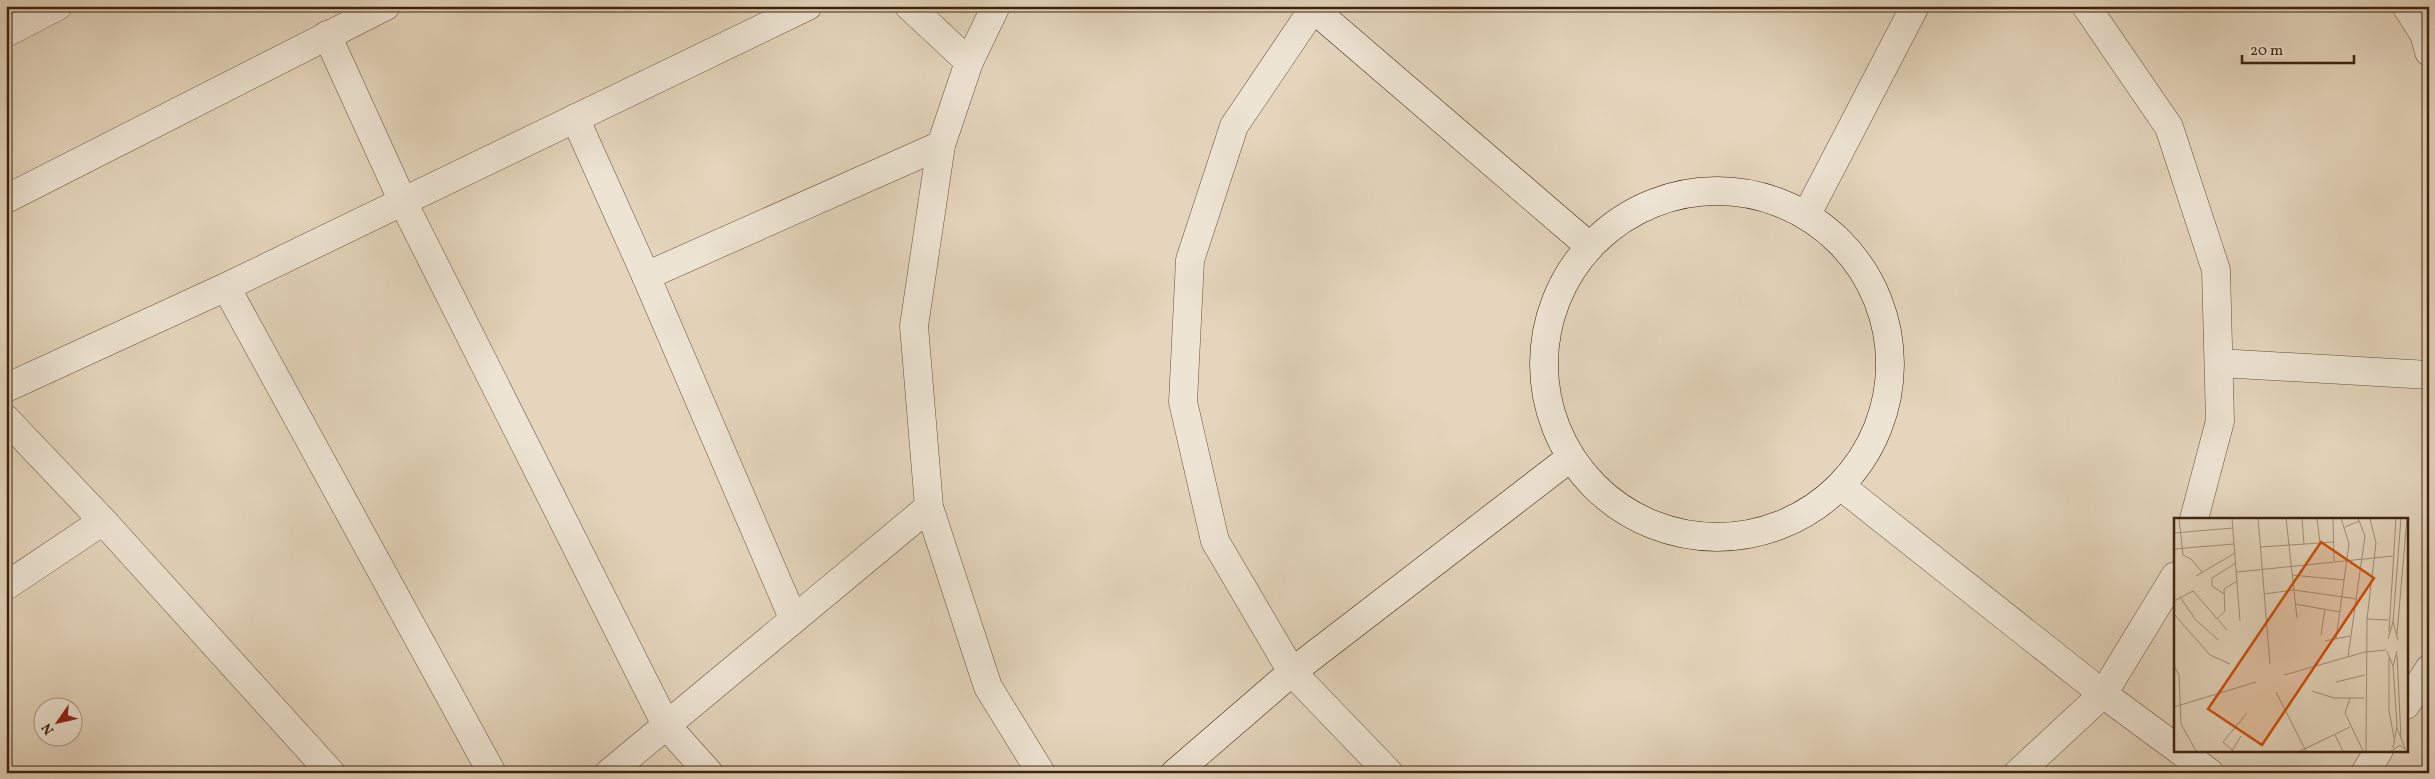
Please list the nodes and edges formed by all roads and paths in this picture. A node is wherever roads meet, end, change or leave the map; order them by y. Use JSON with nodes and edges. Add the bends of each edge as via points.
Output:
{"nodes":[{"id":1,"x":58,"y":6,"type":"edge"},
{"id":2,"x":386,"y":6,"type":"edge"},
{"id":3,"x":808,"y":6,"type":"edge"},
{"id":4,"x":908,"y":6,"type":"edge"},
{"id":5,"x":996,"y":6,"type":"edge"},
{"id":6,"x":1915,"y":6,"type":"edge"},
{"id":7,"x":2086,"y":6,"type":"edge"},
{"id":8,"x":2406,"y":6,"type":"edge"},
{"id":9,"x":1313,"y":7,"type":"edge"},
{"id":10,"x":6,"y":33,"type":"edge"},
{"id":11,"x":327,"y":35,"type":"junction"},
{"id":12,"x":2427,"y":39,"type":"edge"},
{"id":13,"x":969,"y":62,"type":"junction"},
{"id":14,"x":575,"y":118,"type":"junction"},
{"id":15,"x":941,"y":145,"type":"junction"},
{"id":16,"x":6,"y":199,"type":"edge"},
{"id":17,"x":403,"y":202,"type":"junction"},
{"id":18,"x":1807,"y":214,"type":"junction"},
{"id":19,"x":1588,"y":245,"type":"junction"},
{"id":20,"x":646,"y":276,"type":"junction"},
{"id":21,"x":226,"y":287,"type":"junction"},
{"id":22,"x":2219,"y":363,"type":"junction"},
{"id":23,"x":2429,"y":375,"type":"edge"},
{"id":24,"x":6,"y":388,"type":"edge"},
{"id":25,"x":6,"y":419,"type":"edge"},
{"id":26,"x":1570,"y":458,"type":"junction"},
{"id":27,"x":1842,"y":487,"type":"junction"},
{"id":28,"x":929,"y":507,"type":"junction"},
{"id":29,"x":2194,"y":518,"type":"edge"},
{"id":30,"x":103,"y":521,"type":"junction"},
{"id":31,"x":2174,"y":578,"type":"edge"},
{"id":32,"x":6,"y":586,"type":"edge"},
{"id":33,"x":793,"y":618,"type":"junction"},
{"id":34,"x":2429,"y":669,"type":"edge"},
{"id":35,"x":1292,"y":672,"type":"junction"},
{"id":36,"x":2102,"y":694,"type":"junction"},
{"id":37,"x":2408,"y":703,"type":"edge"},
{"id":38,"x":666,"y":725,"type":"junction"},
{"id":39,"x":2174,"y":746,"type":"edge"},
{"id":40,"x":2182,"y":752,"type":"edge"},
{"id":41,"x":2378,"y":752,"type":"edge"},
{"id":42,"x":331,"y":773,"type":"edge"},
{"id":43,"x":492,"y":773,"type":"edge"},
{"id":44,"x":609,"y":773,"type":"edge"},
{"id":45,"x":709,"y":773,"type":"edge"},
{"id":46,"x":1041,"y":773,"type":"edge"},
{"id":47,"x":1175,"y":773,"type":"edge"},
{"id":48,"x":1389,"y":773,"type":"edge"},
{"id":49,"x":2018,"y":773,"type":"edge"},
{"id":50,"x":2210,"y":773,"type":"edge"},
{"id":51,"x":2365,"y":773,"type":"edge"}],
"edges":[{"from":1,"to":10,"type":"street"},
{"from":2,"to":11,"type":"street"},
{"from":3,"to":14,"type":"street"},
{"from":4,"to":13,"type":"street"},
{"from":5,"to":13,"type":"street"},
{"from":6,"to":18,"type":"street"},
{"from":7,"to":22,"type":"street","via":[[2169,127],[2216,270]]},
{"from":8,"to":12,"type":"street"},
{"from":9,"to":19,"type":"street"},
{"from":9,"to":35,"type":"street","via":[[1234,126],[1190,260],[1183,402],[1215,540]]},
{"from":11,"to":16,"type":"street"},
{"from":11,"to":17,"type":"street"},
{"from":13,"to":15,"type":"street"},
{"from":14,"to":17,"type":"street"},
{"from":14,"to":20,"type":"street"},
{"from":15,"to":20,"type":"street"},
{"from":15,"to":28,"type":"street","via":[[914,326]]},
{"from":17,"to":21,"type":"street"},
{"from":17,"to":38,"type":"street"},
{"from":18,"to":19,"type":"street","via":[[1763,195],[1716,188],[1668,196],[1625,215]]},
{"from":18,"to":27,"type":"street","via":[[1854,256],[1884,311],[1892,374],[1888,391],[1877,435]]},
{"from":19,"to":26,"type":"street","via":[[1557,294],[1544,348],[1548,405]]},
{"from":20,"to":33,"type":"street"},
{"from":21,"to":24,"type":"street"},
{"from":21,"to":43,"type":"street"},
{"from":22,"to":23,"type":"street"},
{"from":22,"to":29,"type":"street","via":[[2220,421]]},
{"from":25,"to":30,"type":"street"},
{"from":26,"to":27,"type":"street","via":[[1605,497],[1649,524],[1699,538],[1752,535],[1800,518]]},
{"from":26,"to":35,"type":"street"},
{"from":27,"to":36,"type":"street"},
{"from":28,"to":33,"type":"street"},
{"from":28,"to":46,"type":"street","via":[[988,687]]},
{"from":30,"to":32,"type":"street"},
{"from":30,"to":42,"type":"street"},
{"from":31,"to":36,"type":"street"},
{"from":33,"to":38,"type":"street"},
{"from":34,"to":37,"type":"street"},
{"from":35,"to":47,"type":"street"},
{"from":35,"to":48,"type":"street"},
{"from":36,"to":39,"type":"street"},
{"from":36,"to":49,"type":"street"},
{"from":38,"to":44,"type":"street"},
{"from":38,"to":45,"type":"street"},
{"from":40,"to":50,"type":"street"},
{"from":41,"to":51,"type":"street"}]}
